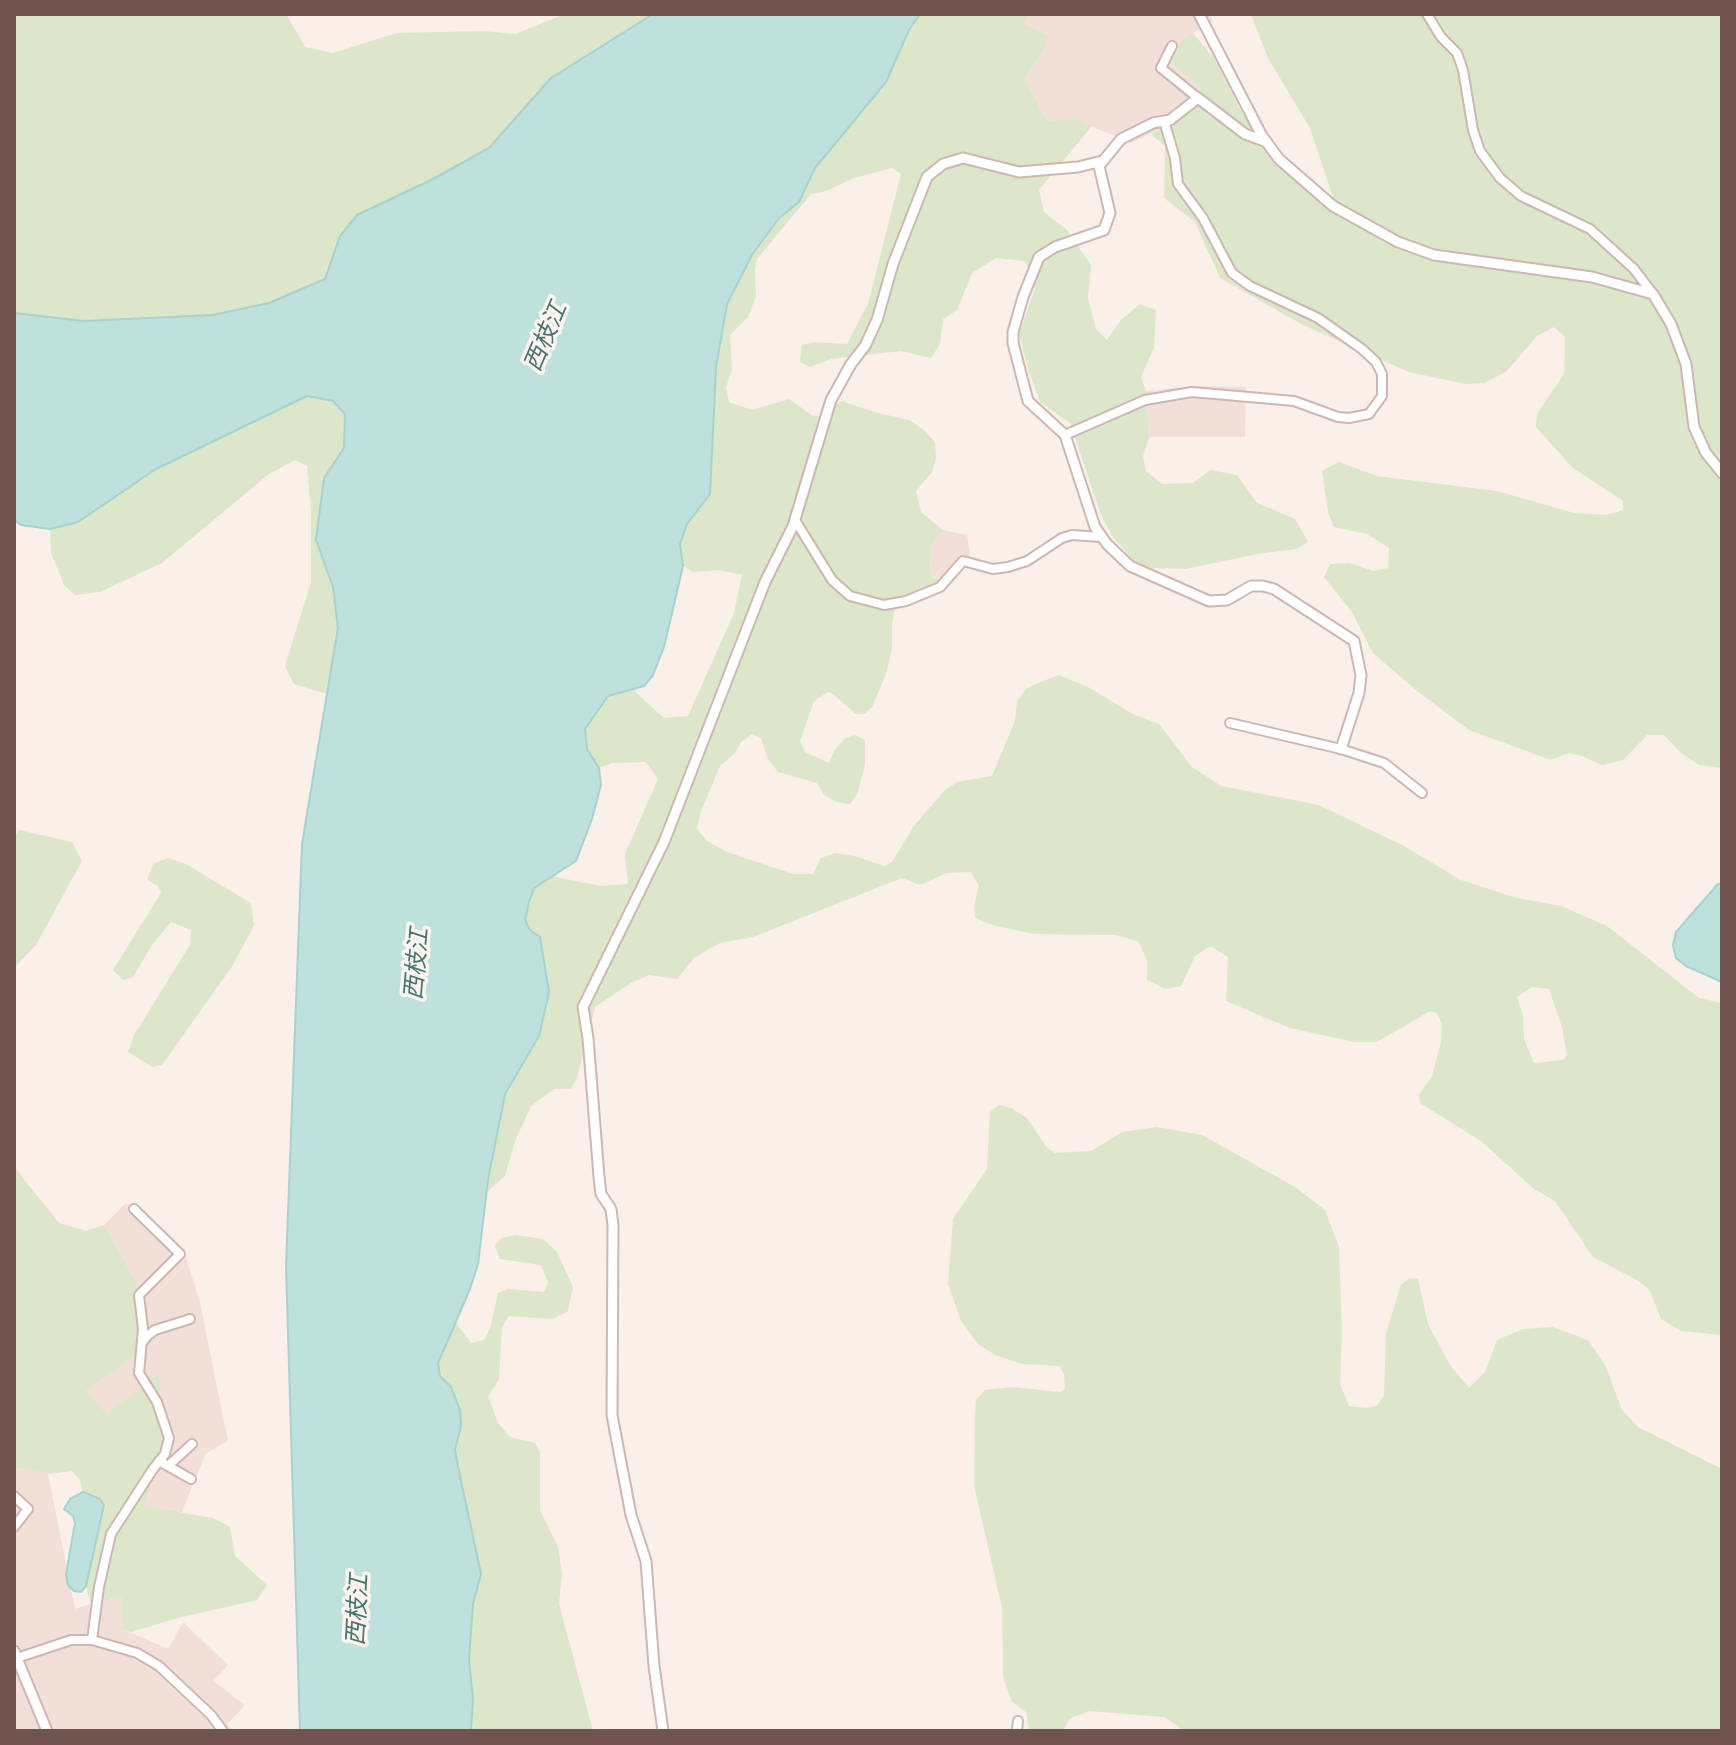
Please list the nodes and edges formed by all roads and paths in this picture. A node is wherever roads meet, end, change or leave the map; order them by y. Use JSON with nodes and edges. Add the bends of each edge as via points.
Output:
{"nodes":[{"id":1,"x":1199,"y":14,"type":"edge"},
{"id":2,"x":1427,"y":14,"type":"edge"},
{"id":3,"x":1172,"y":46,"type":"dead end"},
{"id":4,"x":1198,"y":98,"type":"junction"},
{"id":5,"x":1164,"y":121,"type":"junction"},
{"id":6,"x":1267,"y":142,"type":"junction"},
{"id":7,"x":1102,"y":161,"type":"junction"},
{"id":8,"x":1653,"y":294,"type":"junction"},
{"id":9,"x":1065,"y":435,"type":"junction"},
{"id":10,"x":1722,"y":473,"type":"edge"},
{"id":11,"x":795,"y":520,"type":"junction"},
{"id":12,"x":1101,"y":537,"type":"junction"},
{"id":13,"x":1230,"y":723,"type":"dead end"},
{"id":14,"x":1341,"y":749,"type":"junction"},
{"id":15,"x":1422,"y":793,"type":"dead end"},
{"id":16,"x":134,"y":1209,"type":"dead end"},
{"id":17,"x":190,"y":1319,"type":"dead end"},
{"id":18,"x":142,"y":1344,"type":"junction"},
{"id":19,"x":192,"y":1444,"type":"dead end"},
{"id":20,"x":163,"y":1464,"type":"junction"},
{"id":21,"x":191,"y":1479,"type":"dead end"},
{"id":22,"x":14,"y":1496,"type":"edge"},
{"id":23,"x":14,"y":1527,"type":"edge"},
{"id":24,"x":92,"y":1640,"type":"junction"},
{"id":25,"x":16,"y":1655,"type":"edge"},
{"id":26,"x":47,"y":1731,"type":"edge"},
{"id":27,"x":223,"y":1731,"type":"edge"},
{"id":28,"x":663,"y":1731,"type":"edge"}],
"edges":[{"from":1,"to":6,"type":"street"},
{"from":2,"to":8,"type":"street","via":[[1457,53],[1480,151],[1500,178],[1521,196],[1590,229]]},
{"from":3,"to":4,"type":"street","via":[[1161,68]]},
{"from":4,"to":5,"type":"street"},
{"from":4,"to":6,"type":"street","via":[[1245,134]]},
{"from":5,"to":7,"type":"street","via":[[1121,139]]},
{"from":5,"to":9,"type":"street","via":[[1178,184],[1232,273],[1318,318],[1362,349],[1382,374],[1382,396],[1369,414],[1349,418],[1294,401],[1192,392],[1145,400]]},
{"from":6,"to":8,"type":"street","via":[[1333,206],[1398,242],[1434,255],[1592,277]]},
{"from":7,"to":9,"type":"street","via":[[1100,176],[1110,213],[1104,230],[1039,257],[1013,332],[1028,401]]},
{"from":7,"to":11,"type":"street","via":[[1019,172],[963,158],[943,164],[927,177],[877,320],[831,400]]},
{"from":8,"to":10,"type":"street","via":[[1686,364],[1694,427]]},
{"from":9,"to":12,"type":"street"},
{"from":11,"to":12,"type":"street","via":[[832,580],[850,596],[884,605],[940,587],[963,561],[1008,567],[1062,538]]},
{"from":11,"to":28,"type":"street","via":[[765,582],[664,842],[583,1007],[601,1194],[613,1225],[612,1415],[631,1515],[646,1561]]},
{"from":12,"to":14,"type":"street","via":[[1130,566],[1209,601],[1227,600],[1251,586],[1274,589],[1354,641],[1359,693]]},
{"from":13,"to":14,"type":"street"},
{"from":14,"to":15,"type":"street","via":[[1384,763]]},
{"from":16,"to":18,"type":"street","via":[[180,1254],[139,1295]]},
{"from":17,"to":18,"type":"street","via":[[155,1330]]},
{"from":18,"to":20,"type":"street","via":[[139,1373],[157,1402],[169,1438]]},
{"from":19,"to":20,"type":"street"},
{"from":20,"to":21,"type":"street"},
{"from":20,"to":24,"type":"street","via":[[111,1534]]},
{"from":22,"to":23,"type":"street","via":[[28,1509]]},
{"from":24,"to":25,"type":"street","via":[[71,1640]]},
{"from":24,"to":27,"type":"street","via":[[137,1653],[159,1666]]},
{"from":25,"to":26,"type":"street"}]}
